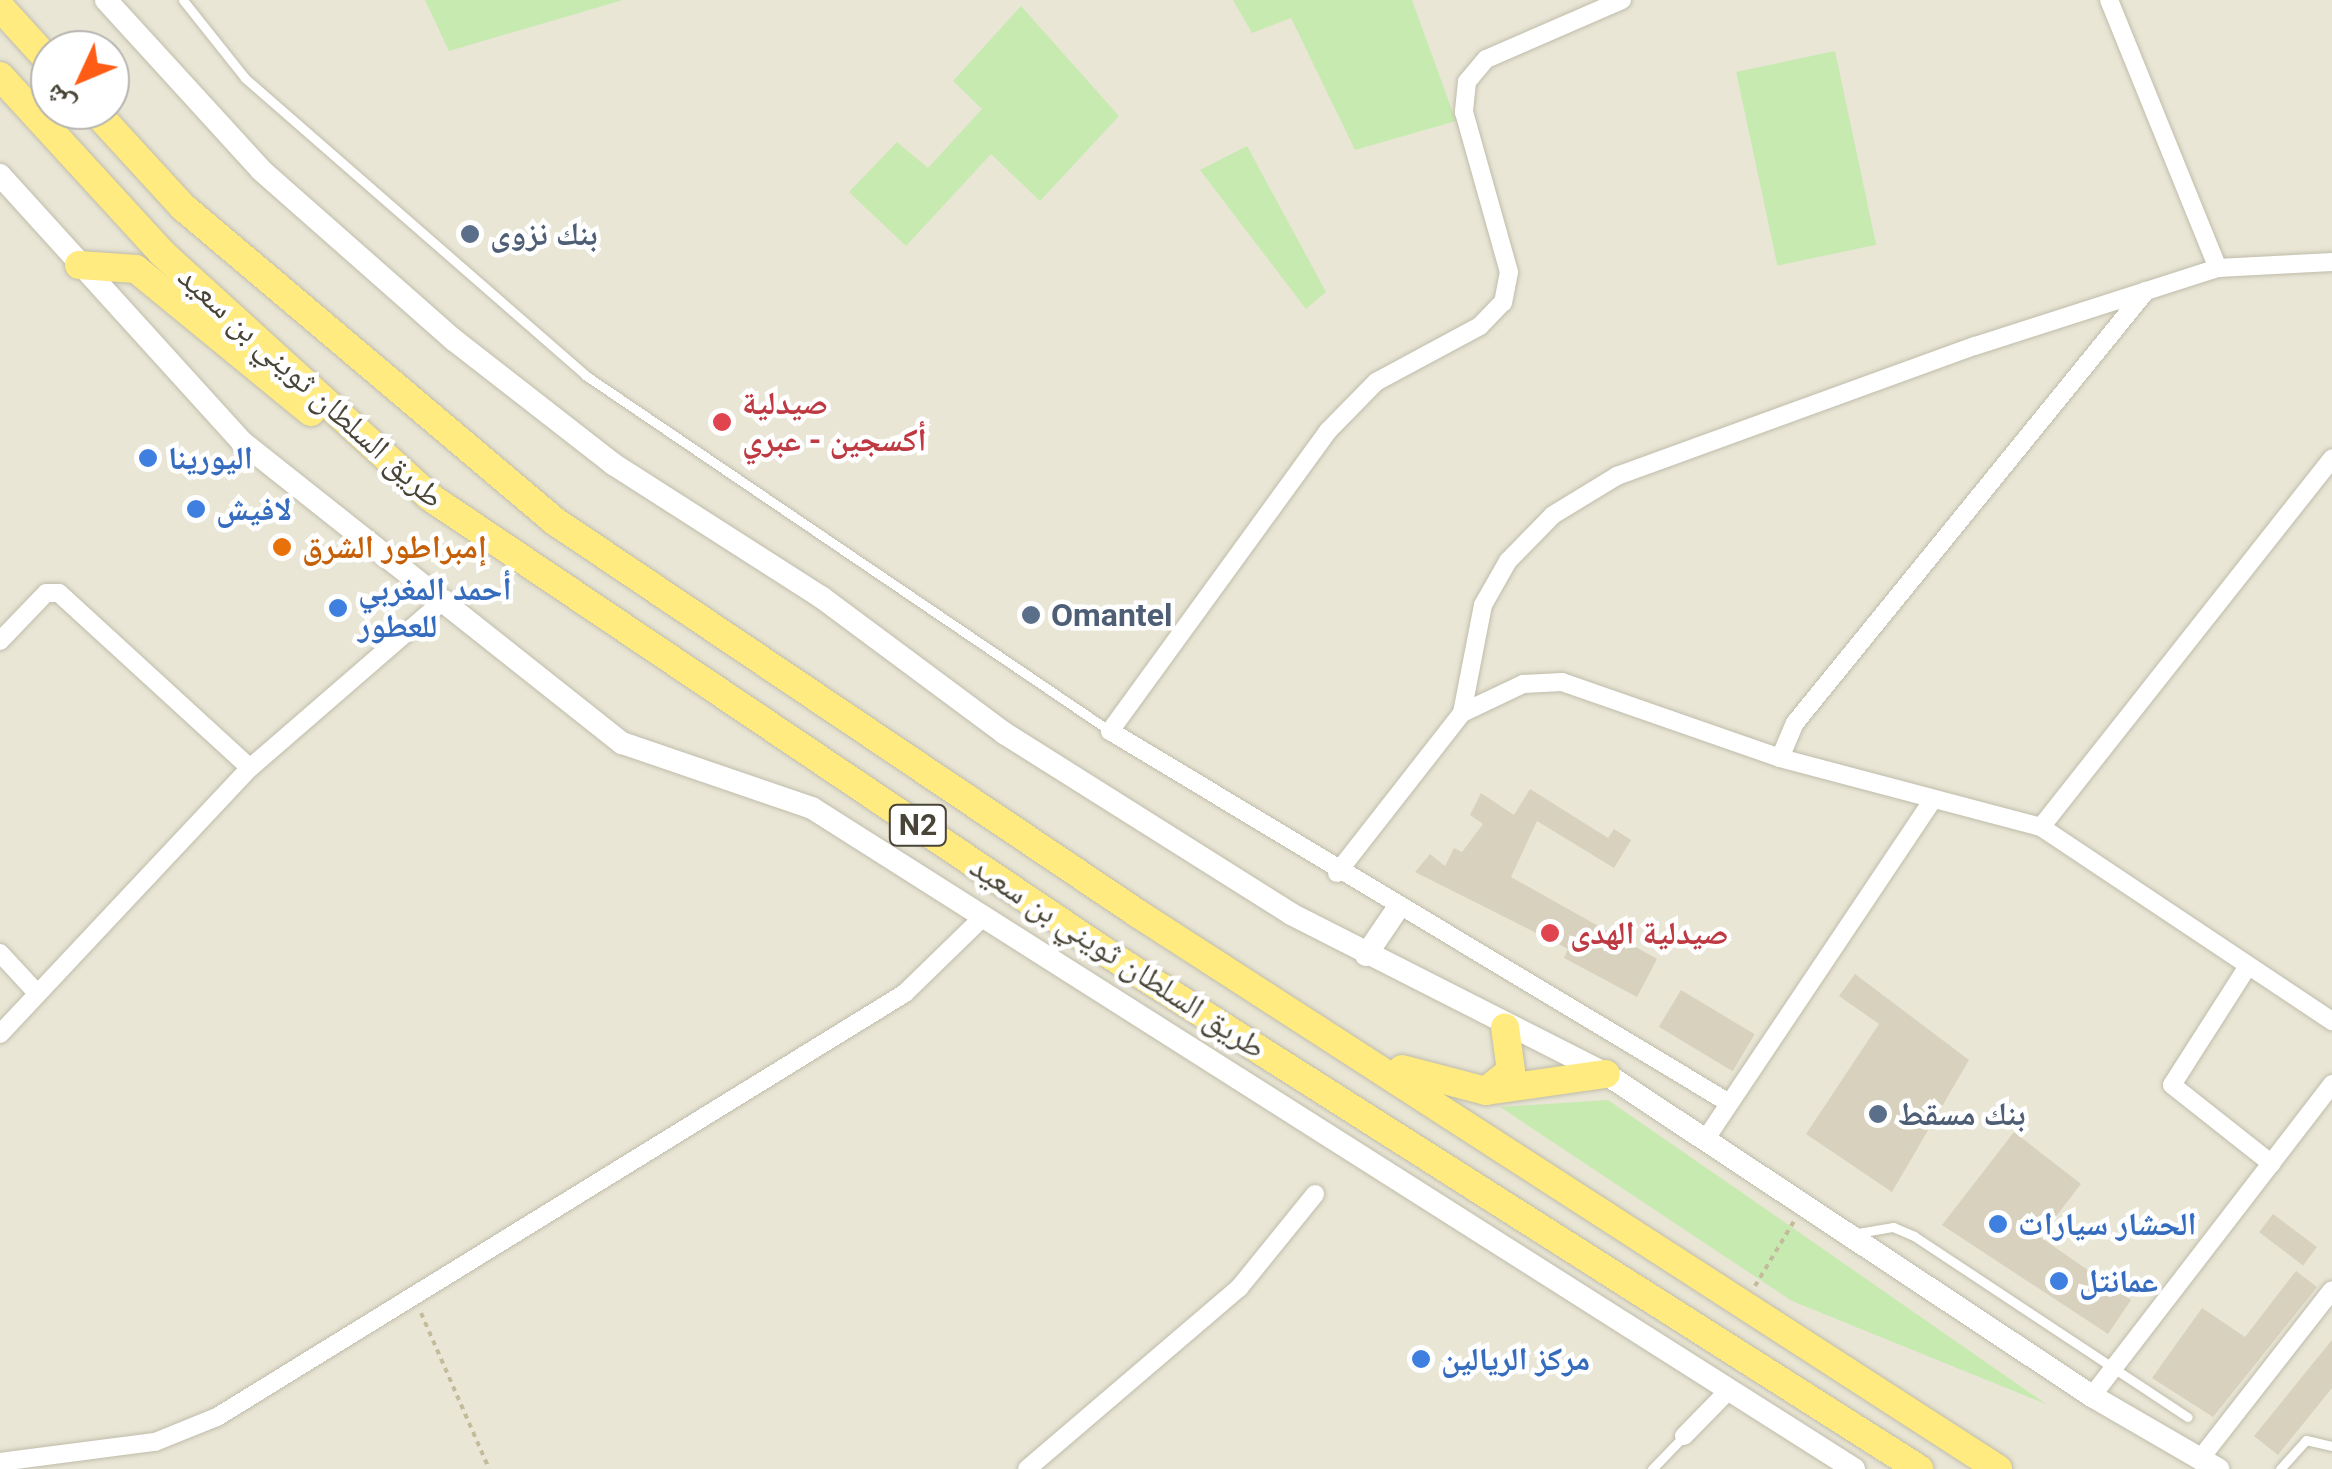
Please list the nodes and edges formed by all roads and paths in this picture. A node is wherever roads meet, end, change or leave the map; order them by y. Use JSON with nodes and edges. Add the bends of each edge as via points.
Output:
{"nodes":[{"id":1,"x":106,"y":0,"type":"edge"},
{"id":2,"x":183,"y":0,"type":"edge"},
{"id":3,"x":1622,"y":0,"type":"edge"},
{"id":4,"x":2109,"y":0,"type":"edge"},
{"id":5,"x":0,"y":7,"type":"edge"},
{"id":6,"x":30,"y":40,"type":"edge"},
{"id":7,"x":0,"y":76,"type":"edge"},
{"id":8,"x":112,"y":130,"type":"edge"},
{"id":9,"x":0,"y":175,"type":"edge"},
{"id":10,"x":2332,"y":262,"type":"edge"},
{"id":11,"x":79,"y":265,"type":"junction"},
{"id":12,"x":2218,"y":268,"type":"junction"},
{"id":13,"x":2146,"y":291,"type":"junction"},
{"id":14,"x":2332,"y":458,"type":"edge"},
{"id":15,"x":430,"y":497,"type":"junction"},
{"id":16,"x":445,"y":599,"type":"junction"},
{"id":17,"x":0,"y":642,"type":"edge"},
{"id":18,"x":1462,"y":713,"type":"junction"},
{"id":19,"x":1110,"y":730,"type":"junction"},
{"id":20,"x":1780,"y":758,"type":"junction"},
{"id":21,"x":250,"y":768,"type":"junction"},
{"id":22,"x":1933,"y":800,"type":"junction"},
{"id":23,"x":2040,"y":827,"type":"junction"},
{"id":24,"x":1337,"y":872,"type":"junction"},
{"id":25,"x":1398,"y":908,"type":"junction"},
{"id":26,"x":982,"y":919,"type":"junction"},
{"id":27,"x":0,"y":953,"type":"edge"},
{"id":28,"x":1366,"y":955,"type":"junction"},
{"id":29,"x":2248,"y":966,"type":"junction"},
{"id":30,"x":37,"y":992,"type":"junction"},
{"id":31,"x":2332,"y":1021,"type":"edge"},
{"id":32,"x":1506,"y":1027,"type":"junction"},
{"id":33,"x":0,"y":1034,"type":"edge"},
{"id":34,"x":1378,"y":1063,"type":"junction"},
{"id":35,"x":1606,"y":1074,"type":"junction"},
{"id":36,"x":2332,"y":1084,"type":"edge"},
{"id":37,"x":1486,"y":1091,"type":"junction"},
{"id":38,"x":1730,"y":1103,"type":"junction"},
{"id":39,"x":1706,"y":1137,"type":"junction"},
{"id":40,"x":2272,"y":1164,"type":"junction"},
{"id":41,"x":1315,"y":1194,"type":"dead end"},
{"id":42,"x":1806,"y":1206,"type":"junction"},
{"id":43,"x":1849,"y":1235,"type":"junction"},
{"id":44,"x":2332,"y":1290,"type":"edge"},
{"id":45,"x":414,"y":1297,"type":"junction"},
{"id":46,"x":1745,"y":1305,"type":"junction"},
{"id":47,"x":2110,"y":1367,"type":"junction"},
{"id":48,"x":1729,"y":1390,"type":"junction"},
{"id":49,"x":2092,"y":1396,"type":"junction"},
{"id":50,"x":2187,"y":1417,"type":"dead end"},
{"id":51,"x":1684,"y":1436,"type":"joint"},
{"id":52,"x":2332,"y":1446,"type":"edge"},
{"id":53,"x":0,"y":1462,"type":"edge"},
{"id":54,"x":2209,"y":1464,"type":"edge"},
{"id":55,"x":489,"y":1469,"type":"edge"},
{"id":56,"x":1027,"y":1469,"type":"edge"},
{"id":57,"x":1652,"y":1469,"type":"edge"},
{"id":58,"x":1854,"y":1469,"type":"edge"},
{"id":59,"x":1918,"y":1469,"type":"edge"},
{"id":60,"x":1998,"y":1469,"type":"edge"},
{"id":61,"x":2280,"y":1469,"type":"edge"}],
"edges":[{"from":1,"to":28,"type":"street","via":[[262,170],[454,340],[613,464],[821,597],[1004,733]]},
{"from":2,"to":19,"type":"lane","via":[[245,78],[585,375]]},
{"from":3,"to":19,"type":"street","via":[[1486,59],[1467,82],[1464,112],[1509,272],[1504,302],[1480,326],[1376,382],[1328,431]]},
{"from":4,"to":12,"type":"street"},
{"from":5,"to":6,"type":"highway"},
{"from":7,"to":15,"type":"highway","name":"طريق السلطان ثويني بن سعيد","number":"N2","via":[[162,253]]},
{"from":8,"to":34,"type":"highway","name":"طريق السلطان ثويني بن سعيد","number":"N2","via":[[183,208],[554,520]]},
{"from":9,"to":11,"type":"street"},
{"from":10,"to":12,"type":"street"},
{"from":11,"to":15,"type":"highway","via":[[124,266],[161,285],[298,402]]},
{"from":11,"to":16,"type":"street","via":[[242,442]]},
{"from":12,"to":13,"type":"street"},
{"from":13,"to":18,"type":"street","via":[[1617,476],[1554,515],[1508,561],[1483,604]]},
{"from":13,"to":20,"type":"street","via":[[1794,723]]},
{"from":14,"to":23,"type":"street"},
{"from":15,"to":59,"type":"highway","name":"طريق السلطان ثويني بن سعيد","number":"N2","via":[[1104,950]]},
{"from":16,"to":21,"type":"street"},
{"from":16,"to":26,"type":"street","via":[[622,743],[801,802]]},
{"from":17,"to":21,"type":"street","via":[[46,593],[59,592]]},
{"from":18,"to":20,"type":"street","via":[[1522,684],[1562,682]]},
{"from":18,"to":24,"type":"street"},
{"from":19,"to":24,"type":"street"},
{"from":20,"to":22,"type":"street"},
{"from":21,"to":30,"type":"street"},
{"from":22,"to":23,"type":"street"},
{"from":22,"to":38,"type":"street"},
{"from":23,"to":29,"type":"street"},
{"from":24,"to":25,"type":"street"},
{"from":25,"to":28,"type":"street"},
{"from":25,"to":38,"type":"street"},
{"from":26,"to":45,"type":"street","via":[[905,993]]},
{"from":26,"to":48,"type":"street"},
{"from":27,"to":30,"type":"street"},
{"from":28,"to":32,"type":"street"},
{"from":29,"to":31,"type":"street"},
{"from":29,"to":40,"type":"street","via":[[2172,1086]]},
{"from":30,"to":33,"type":"street"},
{"from":32,"to":35,"type":"street"},
{"from":32,"to":37,"type":"highway","via":[[1510,1071]]},
{"from":34,"to":37,"type":"highway"},
{"from":34,"to":46,"type":"highway","name":"طريق السلطان ثويني بن سعيد","number":"N2"},
{"from":35,"to":37,"type":"highway"},
{"from":35,"to":39,"type":"street"},
{"from":36,"to":40,"type":"street"},
{"from":38,"to":39,"type":"street"},
{"from":39,"to":42,"type":"street"},
{"from":40,"to":47,"type":"street"},
{"from":41,"to":56,"type":"street","via":[[1239,1288]]},
{"from":42,"to":43,"type":"street"},
{"from":42,"to":46,"type":"path"},
{"from":43,"to":47,"type":"lane","via":[[1893,1227],[1914,1236]]},
{"from":43,"to":49,"type":"street"},
{"from":44,"to":54,"type":"street"},
{"from":45,"to":53,"type":"street","via":[[186,1431]]},
{"from":45,"to":55,"type":"path"},
{"from":46,"to":60,"type":"highway","name":"طريق السلطان ثويني بن سعيد","number":"N2"},
{"from":47,"to":49,"type":"street"},
{"from":47,"to":50,"type":"lane"},
{"from":48,"to":51,"type":"street"},
{"from":48,"to":58,"type":"street"},
{"from":49,"to":54,"type":"street"},
{"from":51,"to":57,"type":"lane"},
{"from":52,"to":61,"type":"lane","via":[[2312,1438]]}]}
